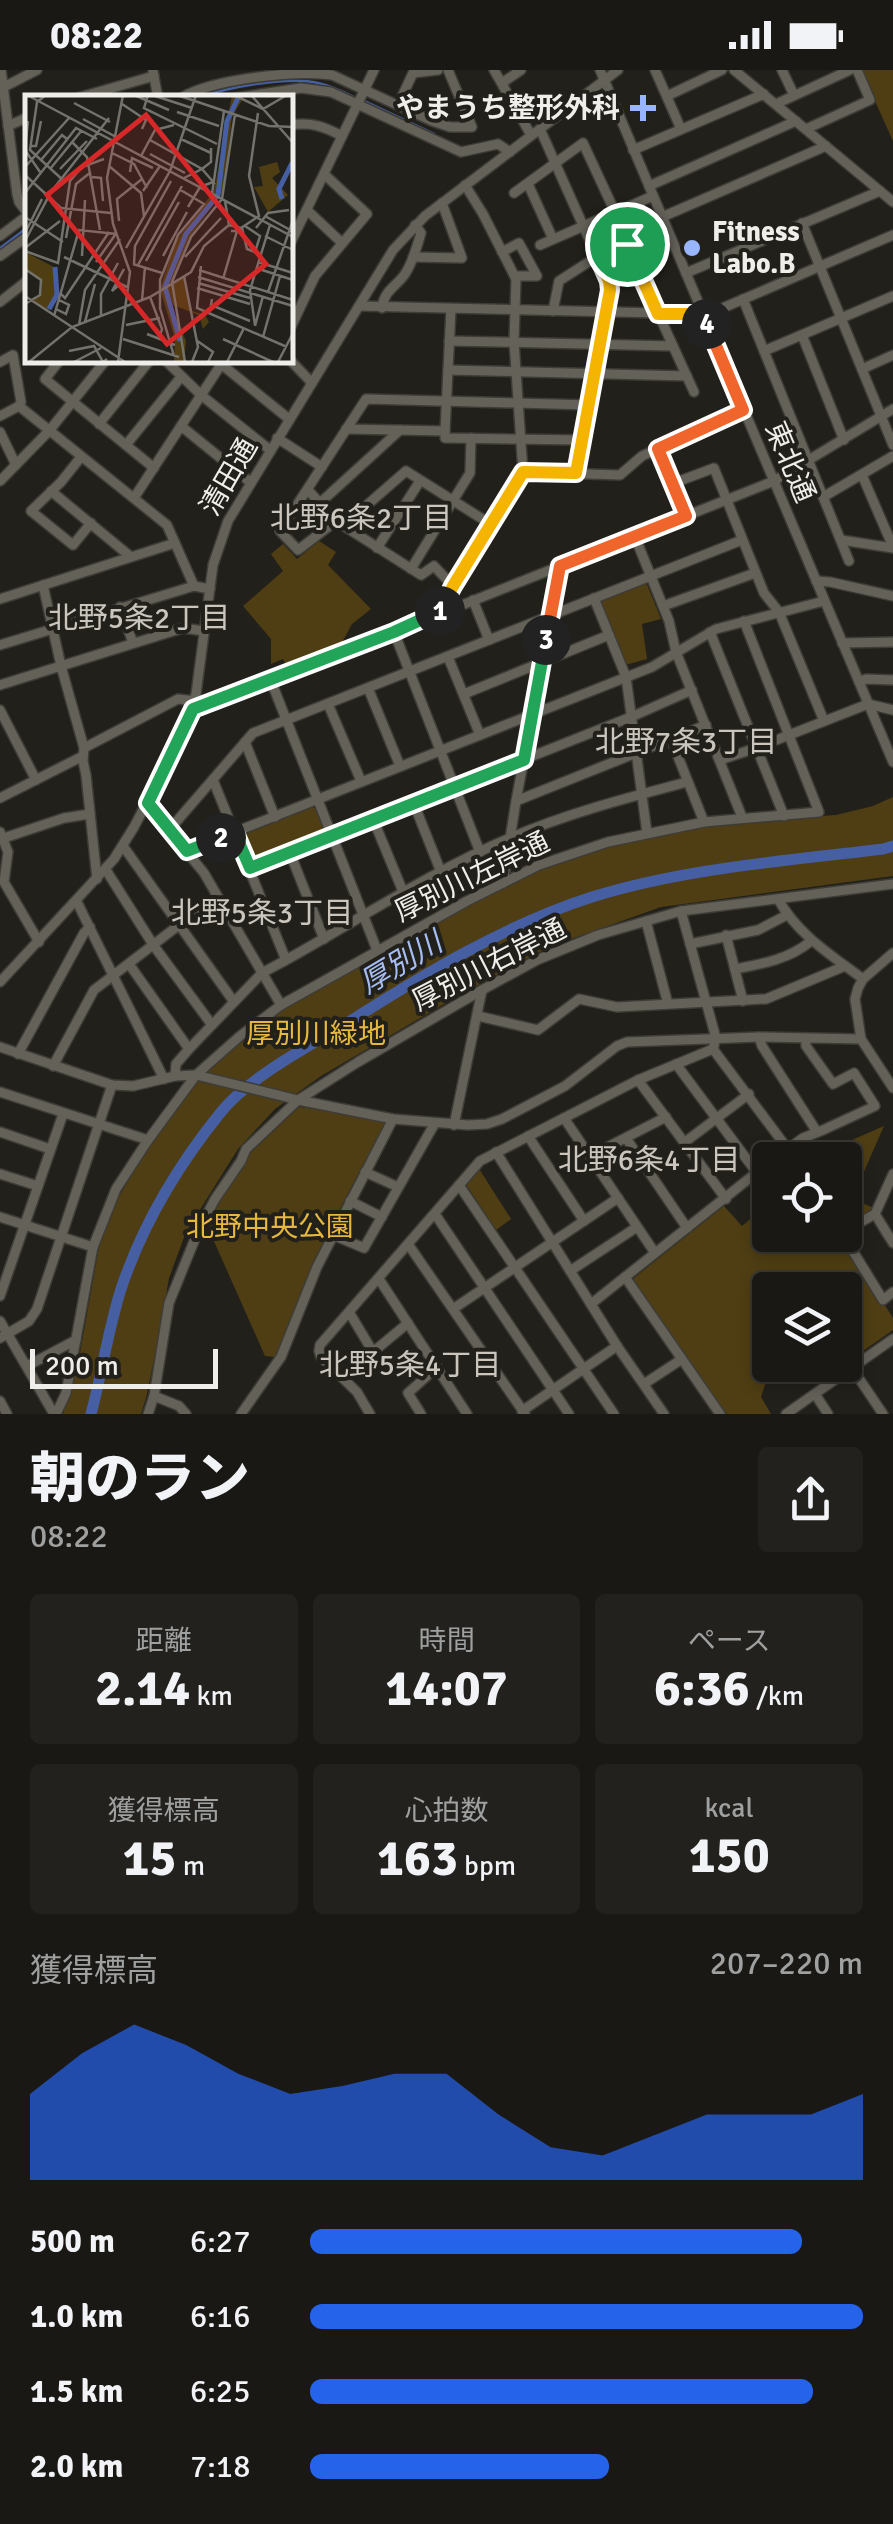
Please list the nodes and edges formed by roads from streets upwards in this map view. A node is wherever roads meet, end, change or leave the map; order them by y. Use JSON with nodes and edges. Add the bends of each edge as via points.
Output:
{"nodes":[{"id":1,"x":1,"y":70,"type":"edge"},
{"id":2,"x":36,"y":70,"type":"edge"},
{"id":3,"x":374,"y":70,"type":"edge"},
{"id":4,"x":438,"y":70,"type":"edge"},
{"id":5,"x":448,"y":70,"type":"edge"},
{"id":6,"x":494,"y":70,"type":"edge"},
{"id":7,"x":520,"y":70,"type":"edge"},
{"id":8,"x":618,"y":70,"type":"edge"},
{"id":9,"x":656,"y":70,"type":"edge"},
{"id":10,"x":722,"y":70,"type":"edge"},
{"id":11,"x":734,"y":70,"type":"edge"},
{"id":12,"x":782,"y":70,"type":"edge"},
{"id":13,"x":820,"y":70,"type":"edge"},
{"id":14,"x":853,"y":70,"type":"edge"},
{"id":15,"x":154,"y":73,"type":"edge"},
{"id":16,"x":602,"y":75,"type":"edge"},
{"id":17,"x":825,"y":81,"type":"junction"},
{"id":18,"x":502,"y":83,"type":"junction"},
{"id":19,"x":2,"y":88,"type":"edge"},
{"id":20,"x":764,"y":94,"type":"junction"},
{"id":21,"x":86,"y":95,"type":"edge"},
{"id":22,"x":187,"y":95,"type":"edge"},
{"id":23,"x":254,"y":95,"type":"edge"},
{"id":24,"x":667,"y":96,"type":"junction"},
{"id":25,"x":794,"y":96,"type":"junction"},
{"id":26,"x":361,"y":97,"type":"junction"},
{"id":27,"x":776,"y":104,"type":"junction"},
{"id":28,"x":398,"y":105,"type":"junction"},
{"id":29,"x":25,"y":118,"type":"edge"},
{"id":30,"x":796,"y":122,"type":"junction"},
{"id":31,"x":292,"y":125,"type":"edge"},
{"id":32,"x":8,"y":126,"type":"junction"},
{"id":33,"x":681,"y":129,"type":"junction"},
{"id":34,"x":806,"y":129,"type":"junction"},
{"id":35,"x":536,"y":132,"type":"junction"},
{"id":36,"x":342,"y":136,"type":"junction"},
{"id":37,"x":826,"y":146,"type":"junction"},
{"id":38,"x":633,"y":150,"type":"junction"},
{"id":39,"x":510,"y":152,"type":"junction"},
{"id":40,"x":556,"y":163,"type":"junction"},
{"id":41,"x":25,"y":171,"type":"edge"},
{"id":42,"x":324,"y":174,"type":"junction"},
{"id":43,"x":16,"y":178,"type":"junction"},
{"id":44,"x":528,"y":184,"type":"junction"},
{"id":45,"x":465,"y":185,"type":"junction"},
{"id":46,"x":651,"y":191,"type":"junction"},
{"id":47,"x":880,"y":191,"type":"junction"},
{"id":48,"x":514,"y":194,"type":"dead end"},
{"id":49,"x":893,"y":202,"type":"edge"},
{"id":50,"x":442,"y":203,"type":"junction"},
{"id":51,"x":25,"y":210,"type":"edge"},
{"id":52,"x":307,"y":210,"type":"junction"},
{"id":53,"x":615,"y":212,"type":"junction"},
{"id":54,"x":292,"y":213,"type":"edge"},
{"id":55,"x":25,"y":216,"type":"edge"},
{"id":56,"x":662,"y":217,"type":"junction"},
{"id":57,"x":301,"y":222,"type":"junction"},
{"id":58,"x":802,"y":223,"type":"junction"},
{"id":59,"x":415,"y":225,"type":"junction"},
{"id":60,"x":584,"y":226,"type":"junction"},
{"id":61,"x":893,"y":235,"type":"edge"},
{"id":62,"x":0,"y":236,"type":"edge"},
{"id":63,"x":25,"y":238,"type":"edge"},
{"id":64,"x":552,"y":239,"type":"junction"},
{"id":65,"x":292,"y":240,"type":"edge"},
{"id":66,"x":342,"y":243,"type":"junction"},
{"id":67,"x":540,"y":245,"type":"dead end"},
{"id":68,"x":502,"y":252,"type":"junction"},
{"id":69,"x":0,"y":256,"type":"edge"},
{"id":70,"x":598,"y":256,"type":"junction"},
{"id":71,"x":413,"y":257,"type":"junction"},
{"id":72,"x":820,"y":266,"type":"junction"},
{"id":73,"x":686,"y":273,"type":"junction"},
{"id":74,"x":516,"y":279,"type":"junction"},
{"id":75,"x":25,"y":282,"type":"edge"},
{"id":76,"x":893,"y":296,"type":"edge"},
{"id":77,"x":2,"y":297,"type":"edge"},
{"id":78,"x":743,"y":299,"type":"junction"},
{"id":79,"x":359,"y":306,"type":"junction"},
{"id":80,"x":382,"y":308,"type":"junction"},
{"id":81,"x":451,"y":310,"type":"junction"},
{"id":82,"x":514,"y":310,"type":"junction"},
{"id":83,"x":553,"y":311,"type":"junction"},
{"id":84,"x":606,"y":313,"type":"junction"},
{"id":85,"x":658,"y":314,"type":"junction"},
{"id":86,"x":704,"y":315,"type":"junction"},
{"id":87,"x":841,"y":318,"type":"junction"},
{"id":88,"x":292,"y":325,"type":"edge"},
{"id":89,"x":802,"y":335,"type":"junction"},
{"id":90,"x":449,"y":341,"type":"junction"},
{"id":91,"x":514,"y":342,"type":"junction"},
{"id":92,"x":600,"y":344,"type":"junction"},
{"id":93,"x":674,"y":346,"type":"junction"},
{"id":94,"x":764,"y":351,"type":"junction"},
{"id":95,"x":893,"y":355,"type":"edge"},
{"id":96,"x":0,"y":362,"type":"edge"},
{"id":97,"x":58,"y":362,"type":"edge"},
{"id":98,"x":104,"y":362,"type":"edge"},
{"id":99,"x":148,"y":362,"type":"edge"},
{"id":100,"x":167,"y":362,"type":"edge"},
{"id":101,"x":223,"y":362,"type":"edge"},
{"id":102,"x":292,"y":362,"type":"edge"},
{"id":103,"x":862,"y":369,"type":"junction"},
{"id":104,"x":448,"y":370,"type":"junction"},
{"id":105,"x":516,"y":372,"type":"junction"},
{"id":106,"x":595,"y":374,"type":"junction"},
{"id":107,"x":686,"y":376,"type":"junction"},
{"id":108,"x":181,"y":377,"type":"junction"},
{"id":109,"x":312,"y":383,"type":"junction"},
{"id":110,"x":694,"y":392,"type":"dead end"},
{"id":111,"x":201,"y":395,"type":"junction"},
{"id":112,"x":447,"y":401,"type":"junction"},
{"id":113,"x":72,"y":402,"type":"junction"},
{"id":114,"x":518,"y":403,"type":"junction"},
{"id":115,"x":588,"y":405,"type":"junction"},
{"id":116,"x":19,"y":406,"type":"junction"},
{"id":117,"x":893,"y":409,"type":"edge"},
{"id":118,"x":743,"y":410,"type":"junction"},
{"id":119,"x":0,"y":416,"type":"edge"},
{"id":120,"x":880,"y":417,"type":"junction"},
{"id":121,"x":289,"y":419,"type":"junction"},
{"id":122,"x":99,"y":424,"type":"junction"},
{"id":123,"x":181,"y":426,"type":"junction"},
{"id":124,"x":346,"y":429,"type":"junction"},
{"id":125,"x":49,"y":430,"type":"junction"},
{"id":126,"x":400,"y":430,"type":"junction"},
{"id":127,"x":445,"y":431,"type":"junction"},
{"id":128,"x":0,"y":432,"type":"edge"},
{"id":129,"x":277,"y":438,"type":"junction"},
{"id":130,"x":471,"y":438,"type":"junction"},
{"id":131,"x":521,"y":438,"type":"junction"},
{"id":132,"x":582,"y":440,"type":"junction"},
{"id":133,"x":844,"y":440,"type":"junction"},
{"id":134,"x":126,"y":445,"type":"junction"},
{"id":135,"x":893,"y":445,"type":"edge"},
{"id":136,"x":658,"y":449,"type":"junction"},
{"id":137,"x":270,"y":450,"type":"junction"},
{"id":138,"x":81,"y":456,"type":"junction"},
{"id":139,"x":893,"y":456,"type":"edge"},
{"id":140,"x":808,"y":462,"type":"junction"},
{"id":141,"x":16,"y":464,"type":"junction"},
{"id":142,"x":322,"y":467,"type":"junction"},
{"id":143,"x":154,"y":468,"type":"junction"},
{"id":144,"x":523,"y":472,"type":"junction"},
{"id":145,"x":576,"y":473,"type":"junction"},
{"id":146,"x":862,"y":474,"type":"junction"},
{"id":147,"x":0,"y":481,"type":"edge"},
{"id":148,"x":420,"y":481,"type":"junction"},
{"id":149,"x":774,"y":481,"type":"junction"},
{"id":150,"x":250,"y":482,"type":"junction"},
{"id":151,"x":674,"y":484,"type":"junction"},
{"id":152,"x":308,"y":490,"type":"junction"},
{"id":153,"x":52,"y":492,"type":"junction"},
{"id":154,"x":823,"y":497,"type":"junction"},
{"id":155,"x":134,"y":498,"type":"junction"},
{"id":156,"x":726,"y":500,"type":"junction"},
{"id":157,"x":453,"y":501,"type":"junction"},
{"id":158,"x":320,"y":502,"type":"junction"},
{"id":159,"x":686,"y":516,"type":"junction"},
{"id":160,"x":90,"y":523,"type":"junction"},
{"id":161,"x":339,"y":524,"type":"junction"},
{"id":162,"x":492,"y":524,"type":"junction"},
{"id":163,"x":635,"y":537,"type":"junction"},
{"id":164,"x":742,"y":540,"type":"junction"},
{"id":165,"x":841,"y":540,"type":"junction"},
{"id":166,"x":174,"y":543,"type":"junction"},
{"id":167,"x":893,"y":547,"type":"edge"},
{"id":168,"x":377,"y":548,"type":"junction"},
{"id":169,"x":132,"y":557,"type":"junction"},
{"id":170,"x":850,"y":560,"type":"dead end"},
{"id":171,"x":560,"y":566,"type":"junction"},
{"id":172,"x":412,"y":569,"type":"junction"},
{"id":173,"x":756,"y":573,"type":"junction"},
{"id":174,"x":651,"y":576,"type":"junction"},
{"id":175,"x":816,"y":581,"type":"junction"},
{"id":176,"x":43,"y":585,"type":"junction"},
{"id":177,"x":194,"y":586,"type":"junction"},
{"id":178,"x":453,"y":586,"type":"junction"},
{"id":179,"x":210,"y":589,"type":"junction"},
{"id":180,"x":893,"y":596,"type":"edge"},
{"id":181,"x":594,"y":598,"type":"junction"},
{"id":182,"x":0,"y":599,"type":"edge"},
{"id":183,"x":473,"y":600,"type":"junction"},
{"id":184,"x":824,"y":600,"type":"junction"},
{"id":185,"x":663,"y":606,"type":"junction"},
{"id":186,"x":120,"y":608,"type":"junction"},
{"id":187,"x":440,"y":612,"type":"junction"},
{"id":188,"x":780,"y":612,"type":"junction"},
{"id":189,"x":550,"y":614,"type":"junction"},
{"id":190,"x":744,"y":622,"type":"junction"},
{"id":191,"x":52,"y":629,"type":"junction"},
{"id":192,"x":204,"y":631,"type":"junction"},
{"id":193,"x":394,"y":632,"type":"junction"},
{"id":194,"x":710,"y":632,"type":"junction"},
{"id":195,"x":608,"y":635,"type":"junction"},
{"id":196,"x":489,"y":640,"type":"junction"},
{"id":197,"x":893,"y":642,"type":"edge"},
{"id":198,"x":133,"y":643,"type":"junction"},
{"id":199,"x":842,"y":643,"type":"junction"},
{"id":200,"x":0,"y":645,"type":"edge"},
{"id":201,"x":676,"y":652,"type":"junction"},
{"id":202,"x":448,"y":657,"type":"junction"},
{"id":203,"x":542,"y":663,"type":"junction"},
{"id":204,"x":61,"y":666,"type":"junction"},
{"id":205,"x":409,"y":672,"type":"junction"},
{"id":206,"x":626,"y":677,"type":"junction"},
{"id":207,"x":893,"y":680,"type":"edge"},
{"id":208,"x":271,"y":681,"type":"junction"},
{"id":209,"x":859,"y":682,"type":"junction"},
{"id":210,"x":0,"y":685,"type":"edge"},
{"id":211,"x":368,"y":688,"type":"junction"},
{"id":212,"x":692,"y":690,"type":"junction"},
{"id":213,"x":464,"y":694,"type":"junction"},
{"id":214,"x":328,"y":704,"type":"junction"},
{"id":215,"x":868,"y":704,"type":"junction"},
{"id":216,"x":194,"y":705,"type":"junction"},
{"id":217,"x":0,"y":710,"type":"edge"},
{"id":218,"x":893,"y":710,"type":"edge"},
{"id":219,"x":532,"y":714,"type":"junction"},
{"id":220,"x":631,"y":717,"type":"junction"},
{"id":221,"x":287,"y":720,"type":"junction"},
{"id":222,"x":824,"y":721,"type":"junction"},
{"id":223,"x":706,"y":726,"type":"junction"},
{"id":224,"x":480,"y":734,"type":"junction"},
{"id":225,"x":789,"y":736,"type":"junction"},
{"id":226,"x":672,"y":740,"type":"junction"},
{"id":227,"x":245,"y":742,"type":"junction"},
{"id":228,"x":889,"y":744,"type":"edge"},
{"id":229,"x":756,"y":748,"type":"junction"},
{"id":230,"x":84,"y":752,"type":"junction"},
{"id":231,"x":440,"y":752,"type":"junction"},
{"id":232,"x":636,"y":753,"type":"junction"},
{"id":233,"x":524,"y":760,"type":"junction"},
{"id":234,"x":720,"y":760,"type":"junction"},
{"id":235,"x":893,"y":762,"type":"edge"},
{"id":236,"x":400,"y":766,"type":"junction"},
{"id":237,"x":36,"y":780,"type":"junction"},
{"id":238,"x":213,"y":780,"type":"junction"},
{"id":239,"x":360,"y":782,"type":"junction"},
{"id":240,"x":687,"y":782,"type":"junction"},
{"id":241,"x":454,"y":787,"type":"junction"},
{"id":242,"x":640,"y":795,"type":"junction"},
{"id":243,"x":0,"y":798,"type":"edge"},
{"id":244,"x":318,"y":799,"type":"junction"},
{"id":245,"x":516,"y":802,"type":"junction"},
{"id":246,"x":148,"y":803,"type":"junction"},
{"id":247,"x":414,"y":804,"type":"junction"},
{"id":248,"x":90,"y":814,"type":"junction"},
{"id":249,"x":784,"y":816,"type":"junction"},
{"id":250,"x":276,"y":817,"type":"junction"},
{"id":251,"x":742,"y":817,"type":"junction"},
{"id":252,"x":373,"y":819,"type":"junction"},
{"id":253,"x":704,"y":822,"type":"junction"},
{"id":254,"x":170,"y":829,"type":"junction"},
{"id":255,"x":235,"y":833,"type":"junction"},
{"id":256,"x":647,"y":833,"type":"junction"},
{"id":257,"x":332,"y":835,"type":"junction"},
{"id":258,"x":1,"y":837,"type":"edge"},
{"id":259,"x":509,"y":838,"type":"junction"},
{"id":260,"x":123,"y":846,"type":"junction"},
{"id":261,"x":187,"y":851,"type":"junction"},
{"id":262,"x":290,"y":852,"type":"junction"},
{"id":263,"x":480,"y":852,"type":"junction"},
{"id":264,"x":250,"y":868,"type":"junction"},
{"id":265,"x":106,"y":870,"type":"junction"},
{"id":266,"x":441,"y":872,"type":"junction"},
{"id":267,"x":2,"y":875,"type":"edge"},
{"id":268,"x":97,"y":879,"type":"junction"},
{"id":269,"x":503,"y":883,"type":"junction"},
{"id":270,"x":893,"y":884,"type":"edge"},
{"id":271,"x":404,"y":894,"type":"junction"},
{"id":272,"x":218,"y":896,"type":"junction"},
{"id":273,"x":778,"y":899,"type":"junction"},
{"id":274,"x":76,"y":902,"type":"junction"},
{"id":275,"x":680,"y":911,"type":"junction"},
{"id":276,"x":786,"y":915,"type":"junction"},
{"id":277,"x":364,"y":916,"type":"junction"},
{"id":278,"x":646,"y":921,"type":"junction"},
{"id":279,"x":180,"y":925,"type":"junction"},
{"id":280,"x":90,"y":927,"type":"junction"},
{"id":281,"x":726,"y":935,"type":"junction"},
{"id":282,"x":324,"y":938,"type":"junction"},
{"id":283,"x":810,"y":941,"type":"junction"},
{"id":284,"x":38,"y":942,"type":"junction"},
{"id":285,"x":690,"y":944,"type":"junction"},
{"id":286,"x":154,"y":946,"type":"junction"},
{"id":287,"x":378,"y":950,"type":"junction"},
{"id":288,"x":893,"y":954,"type":"edge"},
{"id":289,"x":286,"y":960,"type":"junction"},
{"id":290,"x":128,"y":964,"type":"junction"},
{"id":291,"x":845,"y":966,"type":"junction"},
{"id":292,"x":735,"y":969,"type":"junction"},
{"id":293,"x":262,"y":974,"type":"junction"},
{"id":294,"x":113,"y":976,"type":"junction"},
{"id":295,"x":863,"y":980,"type":"junction"},
{"id":296,"x":0,"y":982,"type":"edge"},
{"id":297,"x":482,"y":990,"type":"junction"},
{"id":298,"x":743,"y":1001,"type":"junction"},
{"id":299,"x":234,"y":1002,"type":"junction"},
{"id":300,"x":707,"y":1002,"type":"junction"},
{"id":301,"x":668,"y":1004,"type":"junction"},
{"id":302,"x":281,"y":1005,"type":"junction"},
{"id":303,"x":478,"y":1016,"type":"junction"},
{"id":304,"x":212,"y":1026,"type":"junction"},
{"id":305,"x":759,"y":1037,"type":"junction"},
{"id":306,"x":806,"y":1038,"type":"junction"},
{"id":307,"x":861,"y":1040,"type":"junction"},
{"id":308,"x":715,"y":1043,"type":"junction"},
{"id":309,"x":1,"y":1049,"type":"edge"},
{"id":310,"x":189,"y":1049,"type":"junction"},
{"id":311,"x":18,"y":1054,"type":"junction"},
{"id":312,"x":676,"y":1064,"type":"junction"},
{"id":313,"x":53,"y":1066,"type":"junction"},
{"id":314,"x":196,"y":1074,"type":"junction"},
{"id":315,"x":170,"y":1077,"type":"junction"},
{"id":316,"x":638,"y":1080,"type":"junction"},
{"id":317,"x":112,"y":1085,"type":"junction"},
{"id":318,"x":893,"y":1088,"type":"edge"},
{"id":319,"x":0,"y":1092,"type":"edge"},
{"id":320,"x":749,"y":1094,"type":"junction"},
{"id":321,"x":298,"y":1100,"type":"junction"},
{"id":322,"x":63,"y":1114,"type":"junction"},
{"id":323,"x":666,"y":1117,"type":"junction"},
{"id":324,"x":393,"y":1118,"type":"junction"},
{"id":325,"x":564,"y":1118,"type":"junction"},
{"id":326,"x":717,"y":1118,"type":"junction"},
{"id":327,"x":435,"y":1123,"type":"junction"},
{"id":328,"x":99,"y":1125,"type":"junction"},
{"id":329,"x":454,"y":1125,"type":"junction"},
{"id":330,"x":0,"y":1132,"type":"edge"},
{"id":331,"x":817,"y":1132,"type":"junction"},
{"id":332,"x":528,"y":1136,"type":"junction"},
{"id":333,"x":626,"y":1138,"type":"junction"},
{"id":334,"x":148,"y":1140,"type":"junction"},
{"id":335,"x":685,"y":1142,"type":"junction"},
{"id":336,"x":783,"y":1142,"type":"edge"},
{"id":337,"x":798,"y":1142,"type":"edge"},
{"id":338,"x":50,"y":1149,"type":"junction"},
{"id":339,"x":496,"y":1152,"type":"junction"},
{"id":340,"x":590,"y":1156,"type":"junction"},
{"id":341,"x":752,"y":1166,"type":"edge"},
{"id":342,"x":365,"y":1172,"type":"junction"},
{"id":343,"x":0,"y":1174,"type":"edge"},
{"id":344,"x":893,"y":1174,"type":"edge"},
{"id":345,"x":752,"y":1177,"type":"edge"},
{"id":346,"x":459,"y":1184,"type":"junction"},
{"id":347,"x":38,"y":1186,"type":"junction"},
{"id":348,"x":398,"y":1187,"type":"junction"},
{"id":349,"x":618,"y":1198,"type":"junction"},
{"id":350,"x":726,"y":1198,"type":"junction"},
{"id":351,"x":350,"y":1201,"type":"junction"},
{"id":352,"x":435,"y":1214,"type":"junction"},
{"id":353,"x":875,"y":1214,"type":"junction"},
{"id":354,"x":0,"y":1217,"type":"edge"},
{"id":355,"x":382,"y":1217,"type":"junction"},
{"id":356,"x":584,"y":1221,"type":"junction"},
{"id":357,"x":25,"y":1226,"type":"junction"},
{"id":358,"x":638,"y":1227,"type":"junction"},
{"id":359,"x":686,"y":1228,"type":"junction"},
{"id":360,"x":332,"y":1235,"type":"junction"},
{"id":361,"x":61,"y":1237,"type":"junction"},
{"id":362,"x":893,"y":1242,"type":"edge"},
{"id":363,"x":552,"y":1243,"type":"junction"},
{"id":364,"x":408,"y":1244,"type":"junction"},
{"id":365,"x":93,"y":1247,"type":"junction"},
{"id":366,"x":655,"y":1253,"type":"junction"},
{"id":367,"x":515,"y":1267,"type":"junction"},
{"id":368,"x":570,"y":1271,"type":"junction"},
{"id":369,"x":625,"y":1276,"type":"junction"},
{"id":370,"x":379,"y":1279,"type":"junction"},
{"id":371,"x":484,"y":1287,"type":"junction"},
{"id":372,"x":893,"y":1292,"type":"edge"},
{"id":373,"x":0,"y":1296,"type":"edge"},
{"id":374,"x":590,"y":1304,"type":"junction"},
{"id":375,"x":453,"y":1309,"type":"junction"},
{"id":376,"x":350,"y":1312,"type":"junction"},
{"id":377,"x":0,"y":1321,"type":"edge"},
{"id":378,"x":408,"y":1323,"type":"junction"},
{"id":379,"x":4,"y":1336,"type":"edge"},
{"id":380,"x":76,"y":1340,"type":"junction"},
{"id":381,"x":891,"y":1345,"type":"edge"},
{"id":382,"x":617,"y":1346,"type":"junction"},
{"id":383,"x":682,"y":1359,"type":"junction"},
{"id":384,"x":862,"y":1362,"type":"edge"},
{"id":385,"x":28,"y":1366,"type":"junction"},
{"id":386,"x":437,"y":1367,"type":"junction"},
{"id":387,"x":584,"y":1370,"type":"junction"},
{"id":388,"x":832,"y":1382,"type":"edge"},
{"id":389,"x":862,"y":1382,"type":"edge"},
{"id":390,"x":644,"y":1384,"type":"junction"},
{"id":391,"x":552,"y":1390,"type":"junction"},
{"id":392,"x":815,"y":1394,"type":"junction"},
{"id":393,"x":154,"y":1396,"type":"junction"},
{"id":394,"x":0,"y":1401,"type":"edge"},
{"id":395,"x":523,"y":1412,"type":"edge"},
{"id":396,"x":7,"y":1414,"type":"edge"},
{"id":397,"x":55,"y":1414,"type":"edge"},
{"id":398,"x":148,"y":1414,"type":"edge"},
{"id":399,"x":186,"y":1414,"type":"edge"},
{"id":400,"x":241,"y":1414,"type":"edge"},
{"id":401,"x":370,"y":1414,"type":"edge"},
{"id":402,"x":421,"y":1414,"type":"edge"},
{"id":403,"x":467,"y":1414,"type":"edge"},
{"id":404,"x":568,"y":1414,"type":"edge"},
{"id":405,"x":614,"y":1414,"type":"edge"},
{"id":406,"x":664,"y":1414,"type":"edge"},
{"id":407,"x":720,"y":1414,"type":"edge"},
{"id":408,"x":786,"y":1414,"type":"edge"},
{"id":409,"x":828,"y":1414,"type":"edge"},
{"id":410,"x":884,"y":1414,"type":"edge"}],
"edges":[{"from":1,"to":19,"type":"street"},
{"from":2,"to":19,"type":"street"},
{"from":3,"to":26,"type":"street"},
{"from":4,"to":28,"type":"street","via":[[413,73]]},
{"from":5,"to":28,"type":"street","via":[[472,127],[432,121]]},
{"from":6,"to":18,"type":"street"},
{"from":7,"to":18,"type":"street"},
{"from":8,"to":16,"type":"street","name":"清田通"},
{"from":9,"to":24,"type":"street"},
{"from":10,"to":24,"type":"street"},
{"from":11,"to":20,"type":"street"},
{"from":12,"to":25,"type":"street"},
{"from":13,"to":17,"type":"street"},
{"from":14,"to":17,"type":"street"},
{"from":14,"to":34,"type":"street","via":[[870,100]]},
{"from":15,"to":21,"type":"street"},
{"from":16,"to":35,"type":"street","name":"清田通"},
{"from":16,"to":38,"type":"street","name":"東北通"},
{"from":17,"to":25,"type":"street"},
{"from":18,"to":35,"type":"street"},
{"from":19,"to":32,"type":"street"},
{"from":20,"to":27,"type":"street"},
{"from":20,"to":33,"type":"street"},
{"from":22,"to":26,"type":"street","via":[[206,86],[303,71],[332,75]]},
{"from":23,"to":26,"type":"street","via":[[314,88]]},
{"from":24,"to":33,"type":"street"},
{"from":25,"to":27,"type":"street"},
{"from":26,"to":28,"type":"street"},
{"from":26,"to":36,"type":"street"},
{"from":26,"to":39,"type":"street","via":[[461,152],[498,144]]},
{"from":27,"to":30,"type":"street"},
{"from":29,"to":32,"type":"street"},
{"from":30,"to":34,"type":"street"},
{"from":30,"to":46,"type":"street"},
{"from":31,"to":36,"type":"street","via":[[311,123]]},
{"from":32,"to":43,"type":"street"},
{"from":33,"to":38,"type":"street"},
{"from":34,"to":37,"type":"street"},
{"from":35,"to":39,"type":"street","name":"清田通"},
{"from":35,"to":40,"type":"street"},
{"from":36,"to":42,"type":"street"},
{"from":37,"to":47,"type":"street"},
{"from":37,"to":56,"type":"street"},
{"from":38,"to":46,"type":"street","name":"東北通"},
{"from":39,"to":45,"type":"street","name":"清田通"},
{"from":40,"to":44,"type":"street"},
{"from":40,"to":53,"type":"street","via":[[582,143]]},
{"from":40,"to":60,"type":"street"},
{"from":41,"to":43,"type":"street"},
{"from":42,"to":52,"type":"street"},
{"from":42,"to":66,"type":"street","via":[[367,214]]},
{"from":43,"to":51,"type":"street"},
{"from":44,"to":48,"type":"street"},
{"from":44,"to":64,"type":"street"},
{"from":45,"to":50,"type":"street","name":"清田通"},
{"from":45,"to":68,"type":"street"},
{"from":46,"to":53,"type":"street"},
{"from":46,"to":56,"type":"street","name":"東北通"},
{"from":47,"to":49,"type":"street"},
{"from":47,"to":58,"type":"street"},
{"from":50,"to":59,"type":"street","name":"清田通"},
{"from":50,"to":71,"type":"street","via":[[462,258]]},
{"from":52,"to":57,"type":"street"},
{"from":52,"to":66,"type":"street"},
{"from":53,"to":60,"type":"street"},
{"from":54,"to":57,"type":"street"},
{"from":55,"to":62,"type":"street"},
{"from":56,"to":73,"type":"street","name":"東北通"},
{"from":57,"to":65,"type":"street"},
{"from":58,"to":72,"type":"street"},
{"from":58,"to":73,"type":"street"},
{"from":59,"to":71,"type":"street","via":[[422,233]]},
{"from":59,"to":79,"type":"street","name":"清田通"},
{"from":60,"to":64,"type":"street"},
{"from":60,"to":70,"type":"street"},
{"from":61,"to":72,"type":"street"},
{"from":63,"to":69,"type":"street"},
{"from":64,"to":67,"type":"street"},
{"from":66,"to":88,"type":"street","via":[[315,276]]},
{"from":68,"to":74,"type":"street"},
{"from":68,"to":74,"type":"street","via":[[519,244],[537,276]]},
{"from":70,"to":83,"type":"street","via":[[560,282]]},
{"from":70,"to":84,"type":"street","via":[[610,286]]},
{"from":70,"to":85,"type":"street","via":[[627,244]]},
{"from":71,"to":80,"type":"street","via":[[383,296]]},
{"from":72,"to":78,"type":"street"},
{"from":72,"to":87,"type":"street"},
{"from":73,"to":86,"type":"street","name":"東北通"},
{"from":74,"to":82,"type":"street"},
{"from":75,"to":77,"type":"street"},
{"from":76,"to":87,"type":"street"},
{"from":78,"to":86,"type":"street"},
{"from":78,"to":94,"type":"street"},
{"from":79,"to":80,"type":"street"},
{"from":79,"to":109,"type":"street","name":"清田通"},
{"from":80,"to":81,"type":"street"},
{"from":81,"to":82,"type":"street"},
{"from":81,"to":90,"type":"street"},
{"from":82,"to":83,"type":"street"},
{"from":82,"to":91,"type":"street"},
{"from":83,"to":84,"type":"street"},
{"from":84,"to":85,"type":"street"},
{"from":84,"to":92,"type":"street"},
{"from":85,"to":86,"type":"street"},
{"from":85,"to":93,"type":"street"},
{"from":86,"to":118,"type":"street","name":"東北通"},
{"from":87,"to":89,"type":"street"},
{"from":87,"to":103,"type":"street"},
{"from":89,"to":94,"type":"street"},
{"from":89,"to":133,"type":"street"},
{"from":90,"to":91,"type":"street"},
{"from":90,"to":104,"type":"street"},
{"from":91,"to":92,"type":"street"},
{"from":91,"to":105,"type":"street"},
{"from":92,"to":93,"type":"street"},
{"from":92,"to":106,"type":"street"},
{"from":93,"to":107,"type":"street"},
{"from":94,"to":140,"type":"street"},
{"from":95,"to":103,"type":"street"},
{"from":96,"to":116,"type":"street","via":[[13,355]]},
{"from":97,"to":113,"type":"street","via":[[45,379]]},
{"from":98,"to":113,"type":"street"},
{"from":99,"to":122,"type":"street"},
{"from":100,"to":108,"type":"street"},
{"from":101,"to":111,"type":"street"},
{"from":101,"to":121,"type":"street"},
{"from":102,"to":109,"type":"street"},
{"from":103,"to":120,"type":"street"},
{"from":104,"to":105,"type":"street"},
{"from":104,"to":112,"type":"street"},
{"from":105,"to":106,"type":"street"},
{"from":105,"to":114,"type":"street"},
{"from":106,"to":107,"type":"street"},
{"from":106,"to":115,"type":"street"},
{"from":107,"to":110,"type":"street"},
{"from":108,"to":111,"type":"street"},
{"from":108,"to":134,"type":"street"},
{"from":109,"to":121,"type":"street","name":"清田通"},
{"from":111,"to":123,"type":"street"},
{"from":111,"to":137,"type":"street"},
{"from":112,"to":114,"type":"street"},
{"from":112,"to":124,"type":"street","via":[[366,399]]},
{"from":112,"to":127,"type":"street"},
{"from":113,"to":122,"type":"street"},
{"from":113,"to":125,"type":"street"},
{"from":114,"to":115,"type":"street"},
{"from":114,"to":131,"type":"street"},
{"from":115,"to":132,"type":"street"},
{"from":116,"to":119,"type":"street"},
{"from":116,"to":125,"type":"street"},
{"from":117,"to":120,"type":"street"},
{"from":118,"to":136,"type":"street"},
{"from":118,"to":149,"type":"street","name":"東北通"},
{"from":120,"to":133,"type":"street"},
{"from":120,"to":135,"type":"street"},
{"from":121,"to":129,"type":"street","name":"清田通"},
{"from":122,"to":134,"type":"street"},
{"from":123,"to":143,"type":"street"},
{"from":123,"to":150,"type":"street"},
{"from":124,"to":126,"type":"street"},
{"from":124,"to":142,"type":"street"},
{"from":125,"to":138,"type":"street"},
{"from":125,"to":141,"type":"street"},
{"from":126,"to":127,"type":"street"},
{"from":126,"to":158,"type":"street"},
{"from":127,"to":130,"type":"street","via":[[445,438]]},
{"from":128,"to":141,"type":"street"},
{"from":129,"to":137,"type":"street","name":"清田通"},
{"from":129,"to":142,"type":"street"},
{"from":130,"to":131,"type":"street"},
{"from":130,"to":157,"type":"street","via":[[470,473]]},
{"from":131,"to":132,"type":"street"},
{"from":131,"to":144,"type":"street"},
{"from":132,"to":145,"type":"street"},
{"from":133,"to":140,"type":"street"},
{"from":134,"to":143,"type":"street"},
{"from":136,"to":145,"type":"street","via":[[620,475]]},
{"from":136,"to":151,"type":"street"},
{"from":137,"to":150,"type":"street","name":"清田通"},
{"from":138,"to":153,"type":"street"},
{"from":138,"to":155,"type":"street"},
{"from":139,"to":146,"type":"street"},
{"from":140,"to":149,"type":"street"},
{"from":140,"to":154,"type":"street"},
{"from":141,"to":147,"type":"street"},
{"from":142,"to":152,"type":"street"},
{"from":143,"to":155,"type":"street"},
{"from":144,"to":145,"type":"street"},
{"from":144,"to":162,"type":"street"},
{"from":146,"to":154,"type":"street"},
{"from":146,"to":167,"type":"street"},
{"from":148,"to":157,"type":"street"},
{"from":148,"to":161,"type":"street","via":[[406,472]]},
{"from":148,"to":168,"type":"street"},
{"from":149,"to":156,"type":"street"},
{"from":149,"to":175,"type":"street","name":"東北通"},
{"from":150,"to":179,"type":"street","name":"清田通","via":[[222,535]]},
{"from":151,"to":156,"type":"street","via":[[714,468]]},
{"from":151,"to":159,"type":"street"},
{"from":152,"to":158,"type":"street"},
{"from":152,"to":161,"type":"street","via":[[280,532],[298,550]]},
{"from":153,"to":160,"type":"street"},
{"from":153,"to":160,"type":"street","via":[[31,511],[73,545]]},
{"from":154,"to":165,"type":"street"},
{"from":155,"to":166,"type":"street","via":[[167,525]]},
{"from":156,"to":159,"type":"street"},
{"from":156,"to":164,"type":"street"},
{"from":157,"to":162,"type":"street"},
{"from":157,"to":172,"type":"street"},
{"from":158,"to":161,"type":"street"},
{"from":159,"to":163,"type":"street"},
{"from":160,"to":169,"type":"street"},
{"from":161,"to":168,"type":"street"},
{"from":162,"to":178,"type":"street"},
{"from":163,"to":171,"type":"street"},
{"from":163,"to":174,"type":"street"},
{"from":164,"to":173,"type":"street"},
{"from":164,"to":174,"type":"street"},
{"from":165,"to":167,"type":"street"},
{"from":165,"to":170,"type":"street"},
{"from":166,"to":169,"type":"street"},
{"from":166,"to":177,"type":"street"},
{"from":168,"to":172,"type":"street"},
{"from":169,"to":176,"type":"street"},
{"from":171,"to":183,"type":"street"},
{"from":171,"to":189,"type":"street"},
{"from":172,"to":178,"type":"street","via":[[422,575],[434,566]]},
{"from":173,"to":185,"type":"street"},
{"from":173,"to":188,"type":"street"},
{"from":174,"to":181,"type":"street"},
{"from":174,"to":185,"type":"street"},
{"from":175,"to":180,"type":"street"},
{"from":175,"to":184,"type":"street","name":"東北通"},
{"from":176,"to":182,"type":"street"},
{"from":176,"to":191,"type":"street"},
{"from":177,"to":179,"type":"street"},
{"from":177,"to":186,"type":"street"},
{"from":178,"to":187,"type":"street"},
{"from":179,"to":192,"type":"street","name":"清田通"},
{"from":181,"to":189,"type":"street"},
{"from":181,"to":195,"type":"street"},
{"from":183,"to":187,"type":"street"},
{"from":183,"to":196,"type":"street"},
{"from":184,"to":188,"type":"street"},
{"from":184,"to":199,"type":"street","name":"東北通"},
{"from":185,"to":201,"type":"street"},
{"from":186,"to":191,"type":"street"},
{"from":186,"to":198,"type":"street"},
{"from":187,"to":193,"type":"street"},
{"from":188,"to":190,"type":"street"},
{"from":188,"to":222,"type":"street"},
{"from":189,"to":196,"type":"street"},
{"from":189,"to":203,"type":"street"},
{"from":190,"to":194,"type":"street"},
{"from":190,"to":225,"type":"street"},
{"from":191,"to":200,"type":"street"},
{"from":191,"to":204,"type":"street"},
{"from":192,"to":198,"type":"street","via":[[183,628]]},
{"from":192,"to":216,"type":"street","name":"清田通"},
{"from":193,"to":205,"type":"street"},
{"from":193,"to":208,"type":"street"},
{"from":194,"to":201,"type":"street"},
{"from":194,"to":229,"type":"street"},
{"from":195,"to":203,"type":"street"},
{"from":195,"to":206,"type":"street"},
{"from":196,"to":202,"type":"street"},
{"from":197,"to":199,"type":"street"},
{"from":198,"to":204,"type":"street"},
{"from":199,"to":209,"type":"street","name":"東北通"},
{"from":201,"to":206,"type":"street"},
{"from":201,"to":212,"type":"street"},
{"from":202,"to":205,"type":"street"},
{"from":202,"to":213,"type":"street"},
{"from":203,"to":213,"type":"street"},
{"from":203,"to":219,"type":"street"},
{"from":204,"to":210,"type":"street"},
{"from":204,"to":230,"type":"street"},
{"from":205,"to":211,"type":"street"},
{"from":205,"to":231,"type":"street"},
{"from":206,"to":219,"type":"street"},
{"from":206,"to":220,"type":"street"},
{"from":207,"to":209,"type":"street"},
{"from":208,"to":216,"type":"street"},
{"from":208,"to":221,"type":"street"},
{"from":209,"to":215,"type":"street","name":"東北通"},
{"from":211,"to":214,"type":"street"},
{"from":211,"to":236,"type":"street"},
{"from":212,"to":220,"type":"street"},
{"from":212,"to":223,"type":"street"},
{"from":213,"to":224,"type":"street"},
{"from":214,"to":221,"type":"street"},
{"from":214,"to":239,"type":"street"},
{"from":215,"to":218,"type":"street"},
{"from":215,"to":222,"type":"street"},
{"from":215,"to":228,"type":"street","name":"東北通"},
{"from":216,"to":230,"type":"street","via":[[178,700]]},
{"from":216,"to":246,"type":"street","name":"清田通"},
{"from":217,"to":237,"type":"street"},
{"from":219,"to":224,"type":"street"},
{"from":219,"to":233,"type":"street"},
{"from":220,"to":232,"type":"street"},
{"from":220,"to":233,"type":"street"},
{"from":221,"to":227,"type":"street"},
{"from":221,"to":244,"type":"street"},
{"from":222,"to":225,"type":"street"},
{"from":223,"to":226,"type":"street"},
{"from":223,"to":234,"type":"street"},
{"from":224,"to":231,"type":"street"},
{"from":225,"to":229,"type":"street"},
{"from":225,"to":249,"type":"street","name":"厚別川左岸通","via":[[819,812]]},
{"from":226,"to":232,"type":"street"},
{"from":226,"to":240,"type":"street"},
{"from":227,"to":238,"type":"street"},
{"from":227,"to":250,"type":"street"},
{"from":228,"to":235,"type":"street","name":"東北通"},
{"from":229,"to":234,"type":"street"},
{"from":229,"to":249,"type":"street"},
{"from":230,"to":237,"type":"street"},
{"from":230,"to":248,"type":"street"},
{"from":231,"to":236,"type":"street"},
{"from":231,"to":241,"type":"street"},
{"from":232,"to":242,"type":"street"},
{"from":232,"to":245,"type":"street"},
{"from":233,"to":241,"type":"street"},
{"from":233,"to":245,"type":"street"},
{"from":234,"to":251,"type":"street"},
{"from":236,"to":239,"type":"street"},
{"from":237,"to":243,"type":"street"},
{"from":238,"to":254,"type":"street"},
{"from":238,"to":255,"type":"street"},
{"from":239,"to":244,"type":"street"},
{"from":240,"to":242,"type":"street"},
{"from":240,"to":253,"type":"street"},
{"from":241,"to":247,"type":"street"},
{"from":241,"to":263,"type":"street"},
{"from":242,"to":256,"type":"street"},
{"from":242,"to":259,"type":"street"},
{"from":244,"to":250,"type":"street"},
{"from":244,"to":257,"type":"street"},
{"from":245,"to":259,"type":"street"},
{"from":246,"to":254,"type":"street"},
{"from":246,"to":260,"type":"street","name":"清田通"},
{"from":247,"to":252,"type":"street"},
{"from":247,"to":266,"type":"street"},
{"from":248,"to":258,"type":"street"},
{"from":248,"to":268,"type":"street"},
{"from":249,"to":251,"type":"street","name":"厚別川左岸通"},
{"from":250,"to":255,"type":"street"},
{"from":251,"to":253,"type":"street","name":"厚別川左岸通"},
{"from":252,"to":257,"type":"street"},
{"from":252,"to":271,"type":"street"},
{"from":253,"to":256,"type":"street","name":"厚別川左岸通"},
{"from":254,"to":261,"type":"street"},
{"from":255,"to":261,"type":"street"},
{"from":255,"to":264,"type":"street"},
{"from":256,"to":269,"type":"street","name":"厚別川左岸通","via":[[569,854]]},
{"from":257,"to":262,"type":"street"},
{"from":257,"to":277,"type":"street"},
{"from":258,"to":267,"type":"street","via":[[8,852]]},
{"from":259,"to":263,"type":"street"},
{"from":259,"to":269,"type":"street"},
{"from":260,"to":265,"type":"street","name":"清田通"},
{"from":260,"to":279,"type":"street"},
{"from":261,"to":272,"type":"street"},
{"from":262,"to":264,"type":"street"},
{"from":262,"to":282,"type":"street"},
{"from":263,"to":266,"type":"street"},
{"from":264,"to":289,"type":"street"},
{"from":265,"to":268,"type":"street","name":"清田通"},
{"from":265,"to":286,"type":"street"},
{"from":266,"to":271,"type":"street"},
{"from":267,"to":284,"type":"street"},
{"from":268,"to":274,"type":"street","name":"清田通"},
{"from":269,"to":287,"type":"street","name":"厚別川左岸通"},
{"from":270,"to":273,"type":"street","name":"厚別川右岸通"},
{"from":271,"to":277,"type":"street"},
{"from":272,"to":279,"type":"street"},
{"from":272,"to":293,"type":"street"},
{"from":273,"to":275,"type":"street","name":"厚別川右岸通"},
{"from":273,"to":276,"type":"street"},
{"from":274,"to":280,"type":"street"},
{"from":274,"to":284,"type":"street","name":"清田通"},
{"from":275,"to":278,"type":"street","name":"厚別川右岸通"},
{"from":275,"to":285,"type":"street"},
{"from":276,"to":281,"type":"street","via":[[758,930]]},
{"from":276,"to":283,"type":"street"},
{"from":277,"to":282,"type":"street"},
{"from":277,"to":287,"type":"street"},
{"from":278,"to":297,"type":"street","name":"厚別川右岸通","via":[[538,960]]},
{"from":278,"to":301,"type":"street"},
{"from":279,"to":286,"type":"street"},
{"from":279,"to":299,"type":"street"},
{"from":280,"to":294,"type":"street"},
{"from":280,"to":311,"type":"street"},
{"from":281,"to":285,"type":"street"},
{"from":281,"to":292,"type":"street"},
{"from":282,"to":289,"type":"street"},
{"from":283,"to":291,"type":"street"},
{"from":283,"to":292,"type":"street","via":[[769,962]]},
{"from":284,"to":296,"type":"street","name":"清田通"},
{"from":285,"to":300,"type":"street"},
{"from":286,"to":290,"type":"street"},
{"from":286,"to":304,"type":"street"},
{"from":287,"to":302,"type":"street","name":"厚別川左岸通"},
{"from":288,"to":295,"type":"street"},
{"from":289,"to":293,"type":"street"},
{"from":290,"to":294,"type":"street"},
{"from":290,"to":310,"type":"street"},
{"from":291,"to":295,"type":"street"},
{"from":291,"to":298,"type":"street","via":[[766,1000]]},
{"from":292,"to":298,"type":"street"},
{"from":293,"to":299,"type":"street"},
{"from":293,"to":302,"type":"street"},
{"from":294,"to":313,"type":"street","via":[[94,990]]},
{"from":294,"to":315,"type":"street"},
{"from":295,"to":307,"type":"street","via":[[856,999]]},
{"from":297,"to":303,"type":"street"},
{"from":297,"to":321,"type":"street","name":"厚別川右岸通"},
{"from":298,"to":300,"type":"street"},
{"from":299,"to":304,"type":"street"},
{"from":300,"to":301,"type":"street"},
{"from":300,"to":308,"type":"street"},
{"from":301,"to":303,"type":"street","via":[[617,1007],[578,1000],[538,1030]]},
{"from":302,"to":314,"type":"street","name":"厚別川左岸通"},
{"from":303,"to":329,"type":"street"},
{"from":304,"to":310,"type":"street"},
{"from":305,"to":306,"type":"street"},
{"from":305,"to":308,"type":"street"},
{"from":305,"to":331,"type":"street"},
{"from":306,"to":307,"type":"street"},
{"from":306,"to":331,"type":"street","via":[[833,1084],[854,1073],[875,1106]]},
{"from":307,"to":318,"type":"street"},
{"from":308,"to":312,"type":"street"},
{"from":308,"to":320,"type":"street"},
{"from":308,"to":329,"type":"street","via":[[627,1042],[502,1119]]},
{"from":309,"to":311,"type":"street"},
{"from":310,"to":315,"type":"street"},
{"from":311,"to":313,"type":"street"},
{"from":312,"to":316,"type":"street"},
{"from":312,"to":326,"type":"street"},
{"from":313,"to":317,"type":"street"},
{"from":314,"to":315,"type":"street"},
{"from":314,"to":321,"type":"street"},
{"from":314,"to":334,"type":"street","name":"厚別川左岸通"},
{"from":315,"to":317,"type":"street"},
{"from":316,"to":323,"type":"street"},
{"from":316,"to":325,"type":"street"},
{"from":317,"to":328,"type":"street"},
{"from":319,"to":322,"type":"street"},
{"from":320,"to":326,"type":"street"},
{"from":320,"to":336,"type":"street"},
{"from":321,"to":324,"type":"street"},
{"from":321,"to":393,"type":"street","name":"厚別川右岸通","via":[[246,1149],[199,1229],[168,1303]]},
{"from":322,"to":328,"type":"street"},
{"from":322,"to":338,"type":"street"},
{"from":323,"to":333,"type":"street"},
{"from":323,"to":335,"type":"street"},
{"from":324,"to":327,"type":"street"},
{"from":324,"to":342,"type":"street"},
{"from":325,"to":332,"type":"street"},
{"from":325,"to":340,"type":"street"},
{"from":326,"to":335,"type":"street"},
{"from":326,"to":341,"type":"street"},
{"from":327,"to":329,"type":"street"},
{"from":327,"to":348,"type":"street"},
{"from":328,"to":334,"type":"street"},
{"from":328,"to":361,"type":"street"},
{"from":330,"to":338,"type":"street"},
{"from":331,"to":337,"type":"street"},
{"from":332,"to":339,"type":"street"},
{"from":332,"to":356,"type":"street"},
{"from":333,"to":340,"type":"street"},
{"from":333,"to":359,"type":"street"},
{"from":334,"to":365,"type":"street","name":"厚別川左岸通","via":[[116,1189]]},
{"from":335,"to":350,"type":"street"},
{"from":338,"to":347,"type":"street"},
{"from":339,"to":346,"type":"street"},
{"from":339,"to":363,"type":"street"},
{"from":340,"to":349,"type":"street"},
{"from":342,"to":348,"type":"street"},
{"from":342,"to":351,"type":"street"},
{"from":343,"to":347,"type":"street"},
{"from":344,"to":353,"type":"street"},
{"from":345,"to":350,"type":"street"},
{"from":346,"to":352,"type":"street"},
{"from":346,"to":367,"type":"street"},
{"from":347,"to":357,"type":"street"},
{"from":348,"to":355,"type":"street"},
{"from":349,"to":356,"type":"street"},
{"from":349,"to":358,"type":"street"},
{"from":350,"to":359,"type":"street"},
{"from":351,"to":355,"type":"street"},
{"from":351,"to":360,"type":"street"},
{"from":352,"to":364,"type":"street"},
{"from":352,"to":371,"type":"street"},
{"from":353,"to":362,"type":"street"},
{"from":353,"to":372,"type":"street","via":[[859,1224],[852,1248],[882,1300]]},
{"from":354,"to":357,"type":"street"},
{"from":355,"to":360,"type":"street","via":[[364,1248]]},
{"from":356,"to":363,"type":"street"},
{"from":357,"to":361,"type":"street"},
{"from":357,"to":373,"type":"street"},
{"from":358,"to":366,"type":"street"},
{"from":358,"to":368,"type":"street"},
{"from":359,"to":366,"type":"street"},
{"from":360,"to":400,"type":"street","via":[[281,1357]]},
{"from":361,"to":365,"type":"street"},
{"from":361,"to":379,"type":"street","via":[[33,1316]]},
{"from":363,"to":367,"type":"street"},
{"from":363,"to":368,"type":"street"},
{"from":364,"to":370,"type":"street"},
{"from":364,"to":375,"type":"street"},
{"from":365,"to":380,"type":"street","name":"厚別川左岸通"},
{"from":366,"to":369,"type":"street"},
{"from":367,"to":371,"type":"street"},
{"from":367,"to":387,"type":"street"},
{"from":368,"to":374,"type":"street"},
{"from":369,"to":374,"type":"street"},
{"from":369,"to":383,"type":"street"},
{"from":370,"to":376,"type":"street"},
{"from":370,"to":378,"type":"street"},
{"from":371,"to":375,"type":"street"},
{"from":371,"to":391,"type":"street"},
{"from":374,"to":382,"type":"street"},
{"from":375,"to":395,"type":"street"},
{"from":376,"to":378,"type":"street","via":[[372,1352]]},
{"from":376,"to":401,"type":"street","via":[[318,1351]]},
{"from":377,"to":379,"type":"street"},
{"from":378,"to":386,"type":"street"},
{"from":379,"to":385,"type":"street"},
{"from":380,"to":385,"type":"street"},
{"from":380,"to":397,"type":"street","name":"厚別川左岸通"},
{"from":381,"to":384,"type":"street"},
{"from":382,"to":387,"type":"street"},
{"from":382,"to":390,"type":"street"},
{"from":383,"to":390,"type":"street"},
{"from":383,"to":407,"type":"street"},
{"from":385,"to":397,"type":"street"},
{"from":386,"to":402,"type":"street","via":[[408,1393]]},
{"from":386,"to":403,"type":"street"},
{"from":387,"to":391,"type":"street"},
{"from":387,"to":405,"type":"street"},
{"from":388,"to":392,"type":"street"},
{"from":389,"to":410,"type":"street"},
{"from":390,"to":406,"type":"street"},
{"from":391,"to":395,"type":"street"},
{"from":391,"to":404,"type":"street"},
{"from":392,"to":408,"type":"street"},
{"from":392,"to":409,"type":"street"},
{"from":393,"to":398,"type":"street","name":"厚別川右岸通"},
{"from":393,"to":399,"type":"street"},
{"from":394,"to":396,"type":"street"}]}
